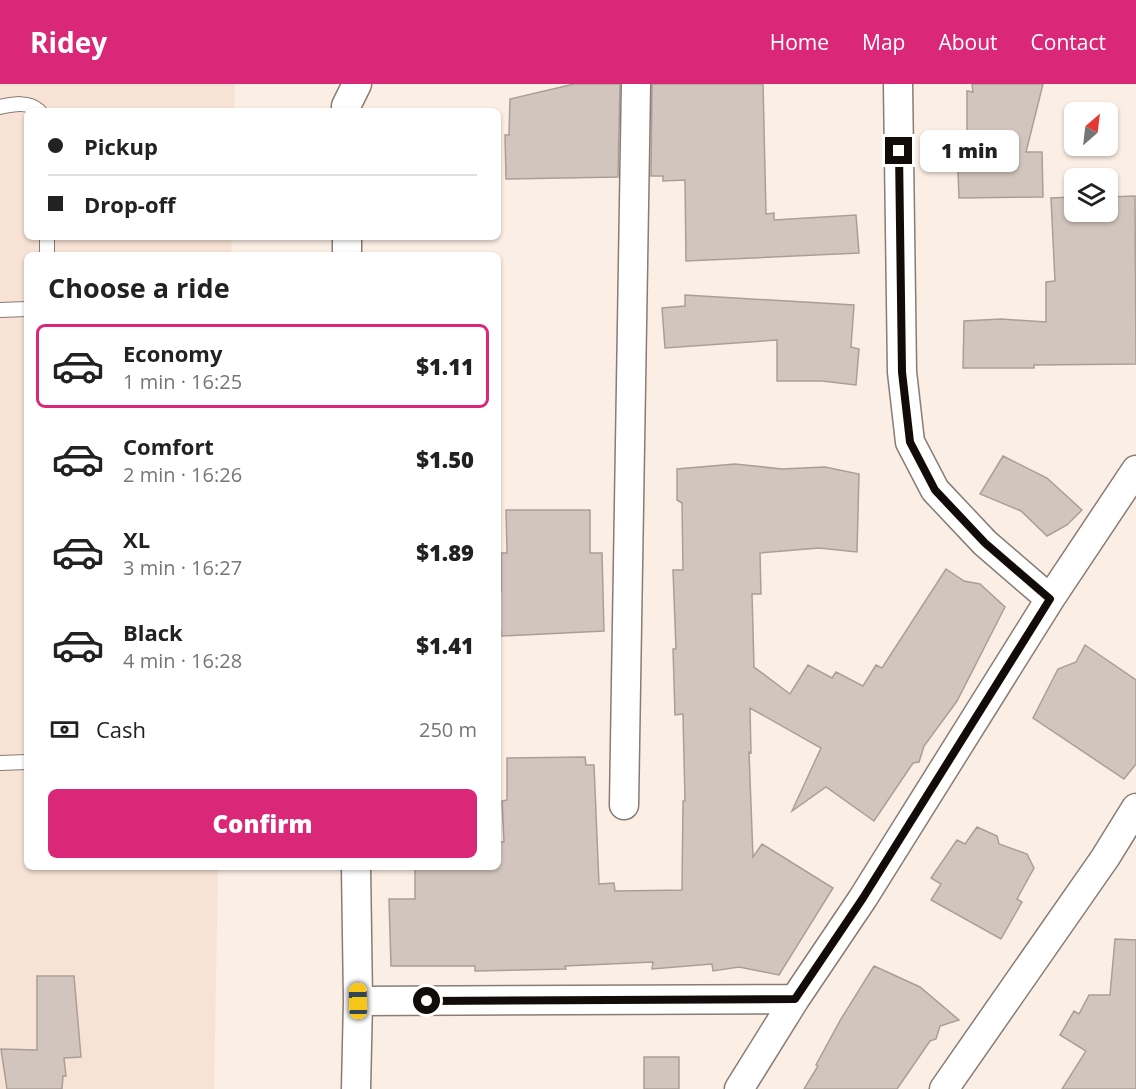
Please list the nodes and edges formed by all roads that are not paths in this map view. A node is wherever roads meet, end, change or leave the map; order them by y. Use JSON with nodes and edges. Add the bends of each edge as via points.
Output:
{"nodes":[{"id":1,"x":357,"y":84,"type":"edge"},
{"id":2,"x":636,"y":84,"type":"edge"},
{"id":3,"x":898,"y":84,"type":"edge"},
{"id":4,"x":0,"y":107,"type":"edge"},
{"id":5,"x":36,"y":108,"type":"edge"},
{"id":6,"x":346,"y":108,"type":"edge"},
{"id":7,"x":24,"y":309,"type":"edge"},
{"id":8,"x":0,"y":310,"type":"edge"},
{"id":9,"x":1136,"y":470,"type":"edge"},
{"id":10,"x":1050,"y":599,"type":"junction"},
{"id":11,"x":24,"y":762,"type":"edge"},
{"id":12,"x":0,"y":763,"type":"edge"},
{"id":13,"x":624,"y":805,"type":"dead end"},
{"id":14,"x":1136,"y":808,"type":"edge"},
{"id":15,"x":356,"y":870,"type":"edge"},
{"id":16,"x":795,"y":999,"type":"junction"},
{"id":17,"x":358,"y":1001,"type":"junction"},
{"id":18,"x":356,"y":1089,"type":"edge"},
{"id":19,"x":739,"y":1089,"type":"edge"},
{"id":20,"x":944,"y":1089,"type":"edge"}],
"edges":[{"from":1,"to":6,"type":"street"},
{"from":2,"to":13,"type":"street"},
{"from":3,"to":10,"type":"street","via":[[902,372],[910,442],[935,490],[985,543]]},
{"from":4,"to":5,"type":"lane","via":[[18,104]]},
{"from":7,"to":8,"type":"lane"},
{"from":9,"to":10,"type":"street"},
{"from":10,"to":16,"type":"street","via":[[863,898]]},
{"from":11,"to":12,"type":"lane"},
{"from":14,"to":20,"type":"street"},
{"from":15,"to":17,"type":"street"},
{"from":16,"to":17,"type":"street"},
{"from":16,"to":19,"type":"street"},
{"from":17,"to":18,"type":"street"}]}
